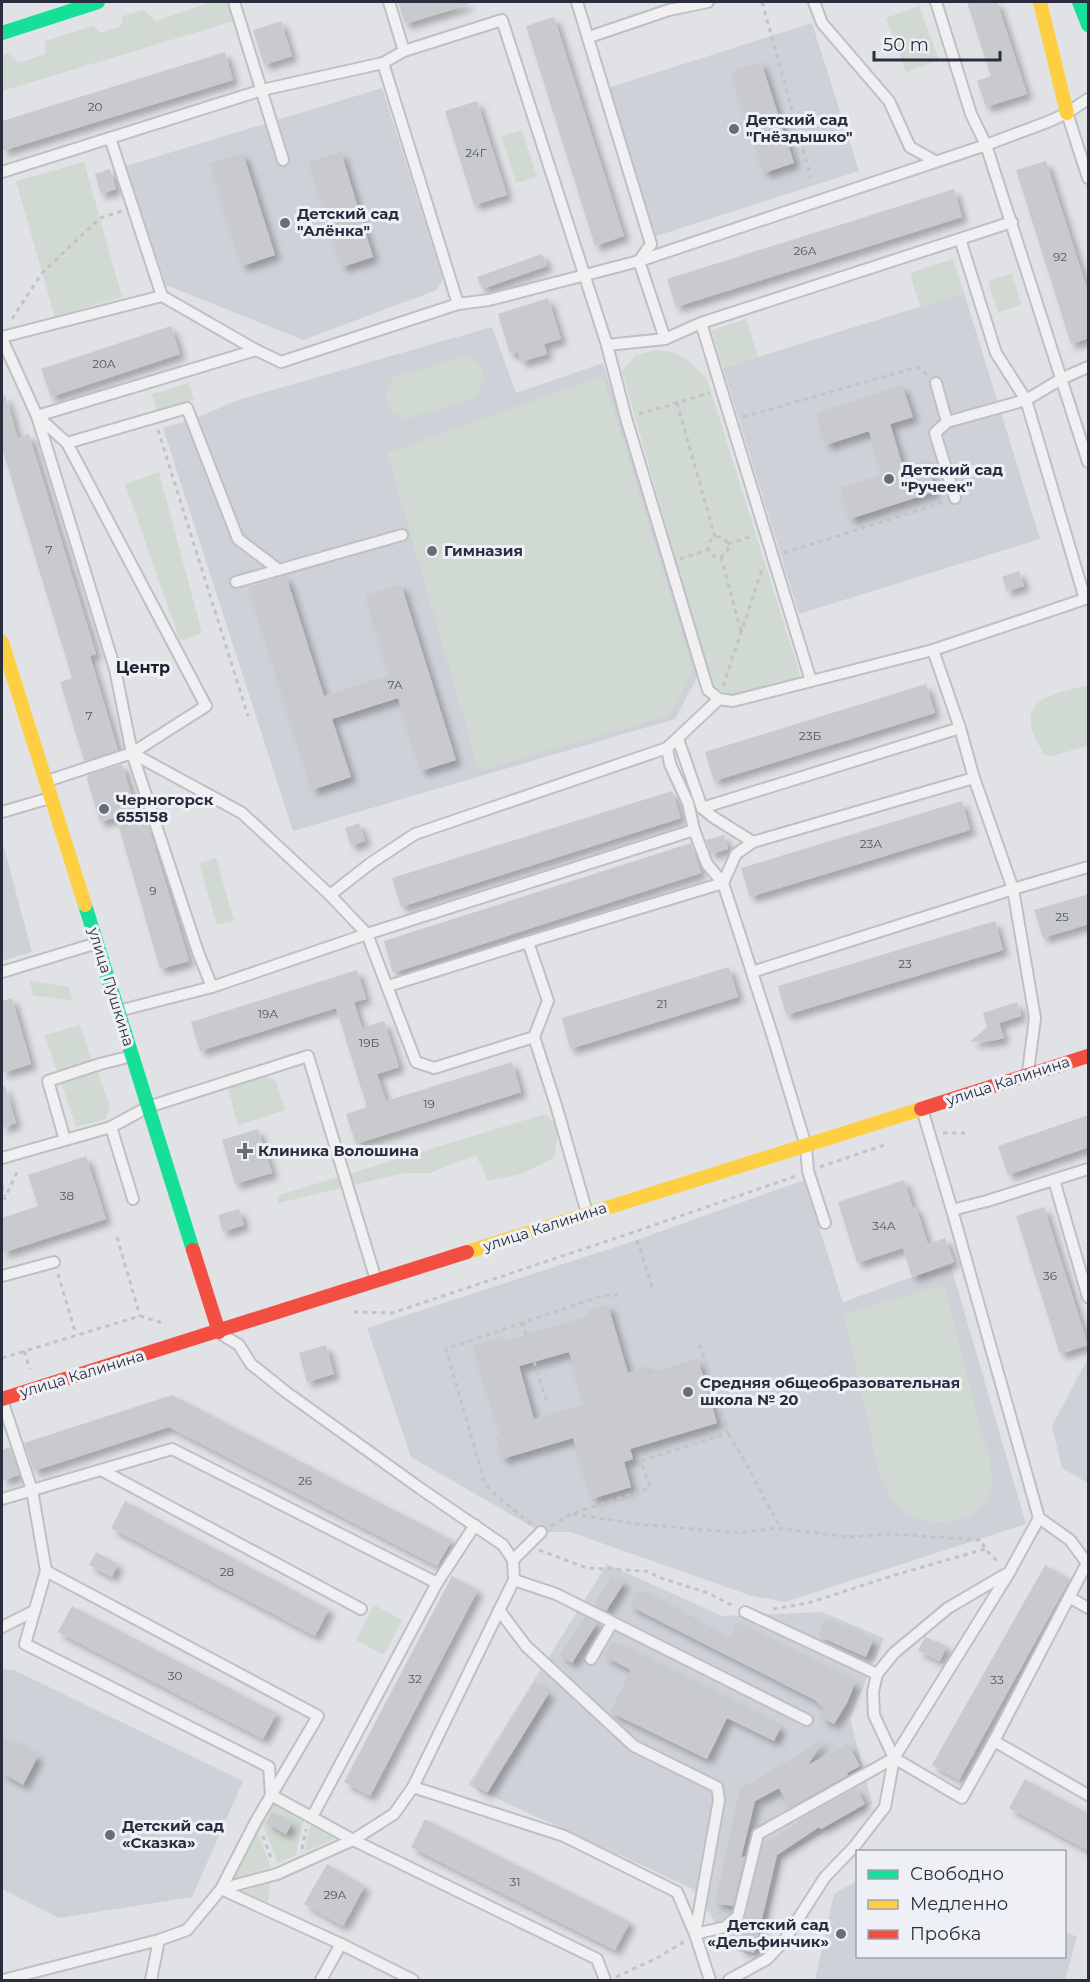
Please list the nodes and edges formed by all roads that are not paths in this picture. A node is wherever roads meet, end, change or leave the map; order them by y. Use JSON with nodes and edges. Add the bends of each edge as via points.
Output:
{"nodes":[{"id":1,"x":98,"y":2,"type":"edge"},
{"id":2,"x":234,"y":2,"type":"edge"},
{"id":3,"x":389,"y":2,"type":"edge"},
{"id":4,"x":577,"y":2,"type":"edge"},
{"id":5,"x":708,"y":2,"type":"edge"},
{"id":6,"x":814,"y":2,"type":"edge"},
{"id":7,"x":936,"y":2,"type":"edge"},
{"id":8,"x":1040,"y":2,"type":"edge"},
{"id":9,"x":1079,"y":2,"type":"edge"},
{"id":10,"x":1089,"y":25,"type":"edge"},
{"id":11,"x":2,"y":33,"type":"edge"},
{"id":12,"x":589,"y":37,"type":"junction"},
{"id":13,"x":404,"y":51,"type":"junction"},
{"id":14,"x":383,"y":63,"type":"junction"},
{"id":15,"x":262,"y":90,"type":"junction"},
{"id":16,"x":1089,"y":99,"type":"edge"},
{"id":17,"x":1067,"y":113,"type":"junction"},
{"id":18,"x":110,"y":138,"type":"junction"},
{"id":19,"x":986,"y":145,"type":"junction"},
{"id":20,"x":283,"y":160,"type":"dead end"},
{"id":21,"x":935,"y":161,"type":"junction"},
{"id":22,"x":2,"y":172,"type":"edge"},
{"id":23,"x":1089,"y":178,"type":"edge"},
{"id":24,"x":1012,"y":222,"type":"junction"},
{"id":25,"x":960,"y":239,"type":"junction"},
{"id":26,"x":639,"y":261,"type":"junction"},
{"id":27,"x":584,"y":274,"type":"junction"},
{"id":28,"x":162,"y":296,"type":"junction"},
{"id":29,"x":458,"y":304,"type":"junction"},
{"id":30,"x":701,"y":323,"type":"junction"},
{"id":31,"x":3,"y":334,"type":"edge"},
{"id":32,"x":665,"y":339,"type":"junction"},
{"id":33,"x":607,"y":345,"type":"junction"},
{"id":34,"x":256,"y":350,"type":"junction"},
{"id":35,"x":1089,"y":367,"type":"edge"},
{"id":36,"x":1063,"y":378,"type":"junction"},
{"id":37,"x":936,"y":383,"type":"road end"},
{"id":38,"x":1026,"y":400,"type":"junction"},
{"id":39,"x":37,"y":416,"type":"junction"},
{"id":40,"x":947,"y":422,"type":"junction"},
{"id":41,"x":67,"y":443,"type":"junction"},
{"id":42,"x":1089,"y":462,"type":"edge"},
{"id":43,"x":955,"y":498,"type":"road end"},
{"id":44,"x":402,"y":534,"type":"dead end"},
{"id":45,"x":279,"y":570,"type":"junction"},
{"id":46,"x":236,"y":582,"type":"dead end"},
{"id":47,"x":1087,"y":599,"type":"edge"},
{"id":48,"x":2,"y":642,"type":"edge"},
{"id":49,"x":933,"y":650,"type":"junction"},
{"id":50,"x":811,"y":681,"type":"junction"},
{"id":51,"x":719,"y":699,"type":"junction"},
{"id":52,"x":960,"y":728,"type":"junction"},
{"id":53,"x":678,"y":739,"type":"junction"},
{"id":54,"x":667,"y":748,"type":"junction"},
{"id":55,"x":132,"y":753,"type":"junction"},
{"id":56,"x":974,"y":778,"type":"junction"},
{"id":57,"x":46,"y":781,"type":"junction"},
{"id":58,"x":51,"y":798,"type":"junction"},
{"id":59,"x":702,"y":808,"type":"junction"},
{"id":60,"x":2,"y":812,"type":"edge"},
{"id":61,"x":694,"y":830,"type":"junction"},
{"id":62,"x":753,"y":842,"type":"junction"},
{"id":63,"x":1089,"y":867,"type":"edge"},
{"id":64,"x":723,"y":883,"type":"junction"},
{"id":65,"x":1013,"y":889,"type":"junction"},
{"id":66,"x":330,"y":895,"type":"junction"},
{"id":67,"x":367,"y":934,"type":"junction"},
{"id":68,"x":528,"y":942,"type":"junction"},
{"id":69,"x":97,"y":943,"type":"junction"},
{"id":70,"x":2,"y":972,"type":"edge"},
{"id":71,"x":752,"y":972,"type":"junction"},
{"id":72,"x":388,"y":986,"type":"junction"},
{"id":73,"x":212,"y":987,"type":"junction"},
{"id":74,"x":118,"y":1011,"type":"junction"},
{"id":75,"x":534,"y":1037,"type":"junction"},
{"id":76,"x":133,"y":1056,"type":"junction"},
{"id":77,"x":1089,"y":1056,"type":"edge"},
{"id":78,"x":1028,"y":1075,"type":"junction"},
{"id":79,"x":148,"y":1107,"type":"junction"},
{"id":80,"x":922,"y":1109,"type":"junction"},
{"id":81,"x":111,"y":1127,"type":"junction"},
{"id":82,"x":65,"y":1140,"type":"junction"},
{"id":83,"x":806,"y":1146,"type":"junction"},
{"id":84,"x":2,"y":1158,"type":"edge"},
{"id":85,"x":1089,"y":1169,"type":"edge"},
{"id":86,"x":1054,"y":1180,"type":"junction"},
{"id":87,"x":132,"y":1199,"type":"dead end"},
{"id":88,"x":952,"y":1210,"type":"junction"},
{"id":89,"x":587,"y":1213,"type":"junction"},
{"id":90,"x":825,"y":1223,"type":"dead end"},
{"id":91,"x":54,"y":1262,"type":"dead end"},
{"id":92,"x":2,"y":1276,"type":"edge"},
{"id":93,"x":376,"y":1281,"type":"junction"},
{"id":94,"x":1089,"y":1297,"type":"edge"},
{"id":95,"x":219,"y":1332,"type":"junction"},
{"id":96,"x":2,"y":1399,"type":"edge"},
{"id":97,"x":104,"y":1471,"type":"junction"},
{"id":98,"x":32,"y":1490,"type":"junction"},
{"id":99,"x":2,"y":1499,"type":"edge"},
{"id":100,"x":1040,"y":1518,"type":"junction"},
{"id":101,"x":475,"y":1525,"type":"junction"},
{"id":102,"x":542,"y":1532,"type":"road end"},
{"id":103,"x":513,"y":1560,"type":"junction"},
{"id":104,"x":46,"y":1571,"type":"junction"},
{"id":105,"x":1009,"y":1573,"type":"junction"},
{"id":106,"x":514,"y":1580,"type":"junction"},
{"id":107,"x":437,"y":1583,"type":"junction"},
{"id":108,"x":1069,"y":1597,"type":"junction"},
{"id":109,"x":1089,"y":1608,"type":"edge"},
{"id":110,"x":361,"y":1609,"type":"dead end"},
{"id":111,"x":499,"y":1610,"type":"junction"},
{"id":112,"x":34,"y":1611,"type":"junction"},
{"id":113,"x":745,"y":1612,"type":"road end"},
{"id":114,"x":612,"y":1623,"type":"junction"},
{"id":115,"x":2,"y":1627,"type":"edge"},
{"id":116,"x":591,"y":1659,"type":"dead end"},
{"id":117,"x":877,"y":1674,"type":"junction"},
{"id":118,"x":807,"y":1720,"type":"dead end"},
{"id":119,"x":994,"y":1741,"type":"junction"},
{"id":120,"x":894,"y":1758,"type":"junction"},
{"id":121,"x":413,"y":1787,"type":"junction"},
{"id":122,"x":271,"y":1795,"type":"junction"},
{"id":123,"x":1089,"y":1795,"type":"edge"},
{"id":124,"x":311,"y":1816,"type":"junction"},
{"id":125,"x":353,"y":1840,"type":"junction"},
{"id":126,"x":221,"y":1889,"type":"junction"},
{"id":127,"x":695,"y":1934,"type":"junction"},
{"id":128,"x":159,"y":1940,"type":"junction"},
{"id":129,"x":341,"y":1944,"type":"junction"},
{"id":130,"x":610,"y":1979,"type":"edge"},
{"id":131,"x":3,"y":1980,"type":"edge"},
{"id":132,"x":151,"y":1980,"type":"edge"},
{"id":133,"x":321,"y":1980,"type":"edge"},
{"id":134,"x":413,"y":1980,"type":"edge"},
{"id":135,"x":710,"y":1980,"type":"edge"},
{"id":136,"x":729,"y":1980,"type":"edge"}],
"edges":[{"from":1,"to":11,"type":"main road"},
{"from":2,"to":15,"type":"lane"},
{"from":3,"to":13,"type":"lane"},
{"from":4,"to":12,"type":"lane"},
{"from":5,"to":12,"type":"lane","via":[[669,10]]},
{"from":6,"to":21,"type":"lane","via":[[822,23],[889,101],[910,147]]},
{"from":7,"to":19,"type":"lane","via":[[971,114]]},
{"from":8,"to":17,"type":"main road"},
{"from":9,"to":10,"type":"main road"},
{"from":12,"to":26,"type":"lane","via":[[651,244]]},
{"from":13,"to":14,"type":"lane"},
{"from":13,"to":27,"type":"lane","via":[[502,20]]},
{"from":14,"to":15,"type":"lane"},
{"from":14,"to":29,"type":"lane"},
{"from":15,"to":18,"type":"lane"},
{"from":15,"to":20,"type":"lane"},
{"from":16,"to":17,"type":"lane"},
{"from":17,"to":19,"type":"lane"},
{"from":17,"to":23,"type":"lane"},
{"from":18,"to":22,"type":"lane"},
{"from":18,"to":28,"type":"lane"},
{"from":19,"to":21,"type":"lane"},
{"from":19,"to":24,"type":"lane"},
{"from":21,"to":26,"type":"lane"},
{"from":24,"to":25,"type":"lane"},
{"from":24,"to":36,"type":"lane"},
{"from":25,"to":30,"type":"lane"},
{"from":25,"to":38,"type":"lane","via":[[996,353]]},
{"from":26,"to":27,"type":"lane"},
{"from":26,"to":32,"type":"lane"},
{"from":27,"to":29,"type":"lane","via":[[489,300]]},
{"from":27,"to":33,"type":"lane"},
{"from":28,"to":31,"type":"lane"},
{"from":28,"to":34,"type":"lane"},
{"from":29,"to":34,"type":"lane","via":[[281,362]]},
{"from":30,"to":32,"type":"lane"},
{"from":30,"to":50,"type":"lane"},
{"from":31,"to":39,"type":"lane"},
{"from":32,"to":33,"type":"lane"},
{"from":33,"to":51,"type":"lane","via":[[708,690]]},
{"from":34,"to":39,"type":"lane"},
{"from":35,"to":36,"type":"lane"},
{"from":36,"to":38,"type":"lane"},
{"from":36,"to":42,"type":"lane"},
{"from":37,"to":40,"type":"lane"},
{"from":38,"to":40,"type":"lane"},
{"from":38,"to":47,"type":"lane"},
{"from":39,"to":41,"type":"lane"},
{"from":39,"to":55,"type":"lane","via":[[115,669]]},
{"from":40,"to":43,"type":"lane","via":[[935,433]]},
{"from":41,"to":45,"type":"lane","via":[[187,408],[238,539]]},
{"from":41,"to":55,"type":"lane","via":[[206,706]]},
{"from":44,"to":45,"type":"lane"},
{"from":45,"to":46,"type":"lane"},
{"from":47,"to":49,"type":"lane"},
{"from":48,"to":57,"type":"main road","name":"улица Пушкина"},
{"from":49,"to":50,"type":"lane"},
{"from":49,"to":52,"type":"lane"},
{"from":50,"to":51,"type":"lane","via":[[733,701]]},
{"from":51,"to":53,"type":"lane"},
{"from":52,"to":56,"type":"lane"},
{"from":52,"to":59,"type":"lane"},
{"from":53,"to":54,"type":"lane"},
{"from":53,"to":59,"type":"lane"},
{"from":54,"to":61,"type":"lane"},
{"from":54,"to":66,"type":"lane","via":[[416,834]]},
{"from":55,"to":57,"type":"lane"},
{"from":55,"to":66,"type":"lane","via":[[242,813]]},
{"from":55,"to":73,"type":"lane"},
{"from":56,"to":62,"type":"lane"},
{"from":56,"to":65,"type":"lane"},
{"from":57,"to":58,"type":"main road","name":"улица Пушкина"},
{"from":58,"to":60,"type":"lane"},
{"from":58,"to":69,"type":"main road","name":"улица Пушкина"},
{"from":59,"to":62,"type":"lane"},
{"from":61,"to":64,"type":"lane","via":[[707,864]]},
{"from":61,"to":67,"type":"lane"},
{"from":62,"to":64,"type":"lane","via":[[736,854]]},
{"from":63,"to":65,"type":"lane"},
{"from":64,"to":68,"type":"lane"},
{"from":64,"to":71,"type":"lane"},
{"from":65,"to":71,"type":"lane"},
{"from":65,"to":78,"type":"lane","via":[[1035,1018]]},
{"from":66,"to":67,"type":"lane"},
{"from":67,"to":72,"type":"lane"},
{"from":67,"to":73,"type":"lane"},
{"from":68,"to":72,"type":"lane"},
{"from":68,"to":75,"type":"lane","via":[[548,1001]]},
{"from":69,"to":70,"type":"lane"},
{"from":69,"to":74,"type":"main road","name":"улица Пушкина"},
{"from":71,"to":83,"type":"lane"},
{"from":72,"to":75,"type":"lane","via":[[416,1062],[434,1068]]},
{"from":73,"to":74,"type":"lane"},
{"from":74,"to":76,"type":"main road","name":"улица Пушкина"},
{"from":75,"to":89,"type":"lane"},
{"from":76,"to":79,"type":"main road","name":"улица Пушкина"},
{"from":76,"to":82,"type":"lane","via":[[48,1081]]},
{"from":77,"to":78,"type":"main road","name":"улица Калинина"},
{"from":78,"to":80,"type":"main road","name":"улица Калинина"},
{"from":79,"to":81,"type":"lane"},
{"from":79,"to":93,"type":"lane","via":[[308,1056]]},
{"from":79,"to":95,"type":"main road","name":"улица Пушкина"},
{"from":80,"to":83,"type":"main road","name":"улица Калинина"},
{"from":80,"to":88,"type":"lane"},
{"from":81,"to":82,"type":"lane"},
{"from":81,"to":87,"type":"lane"},
{"from":82,"to":84,"type":"lane"},
{"from":83,"to":89,"type":"main road","name":"улица Калинина"},
{"from":83,"to":90,"type":"lane","via":[[808,1171]]},
{"from":85,"to":86,"type":"lane"},
{"from":86,"to":88,"type":"lane"},
{"from":86,"to":94,"type":"lane"},
{"from":88,"to":100,"type":"lane"},
{"from":89,"to":93,"type":"main road","name":"улица Калинина"},
{"from":91,"to":92,"type":"lane"},
{"from":93,"to":95,"type":"main road","name":"улица Калинина"},
{"from":95,"to":96,"type":"main road","name":"улица Калинина"},
{"from":95,"to":101,"type":"lane","via":[[239,1345],[251,1364],[286,1392]]},
{"from":96,"to":98,"type":"lane"},
{"from":97,"to":98,"type":"lane"},
{"from":97,"to":107,"type":"lane","via":[[172,1449]]},
{"from":97,"to":110,"type":"lane"},
{"from":98,"to":99,"type":"lane"},
{"from":98,"to":104,"type":"lane"},
{"from":100,"to":105,"type":"lane"},
{"from":100,"to":108,"type":"lane","via":[[1070,1540],[1087,1563]]},
{"from":101,"to":103,"type":"lane","via":[[503,1545]]},
{"from":101,"to":107,"type":"lane"},
{"from":102,"to":103,"type":"lane"},
{"from":103,"to":106,"type":"lane"},
{"from":104,"to":112,"type":"lane"},
{"from":104,"to":122,"type":"lane","via":[[318,1716]]},
{"from":105,"to":117,"type":"lane","via":[[948,1608],[894,1653]]},
{"from":105,"to":120,"type":"lane"},
{"from":106,"to":111,"type":"lane"},
{"from":106,"to":114,"type":"lane","via":[[556,1594]]},
{"from":107,"to":124,"type":"lane"},
{"from":108,"to":109,"type":"lane"},
{"from":108,"to":119,"type":"lane"},
{"from":111,"to":121,"type":"lane"},
{"from":111,"to":127,"type":"lane","via":[[526,1646],[634,1746],[717,1787],[719,1800]]},
{"from":112,"to":115,"type":"lane"},
{"from":112,"to":122,"type":"lane","via":[[25,1644],[269,1767]]},
{"from":113,"to":117,"type":"lane"},
{"from":114,"to":116,"type":"lane"},
{"from":114,"to":118,"type":"lane"},
{"from":117,"to":120,"type":"lane","via":[[874,1715]]},
{"from":119,"to":120,"type":"lane","via":[[962,1798]]},
{"from":119,"to":123,"type":"lane"},
{"from":120,"to":127,"type":"lane","via":[[758,1834],[738,1916],[724,1927]]},
{"from":120,"to":136,"type":"lane","via":[[885,1807],[825,1877],[784,1941],[767,1959]]},
{"from":121,"to":125,"type":"lane","via":[[394,1814]]},
{"from":121,"to":127,"type":"lane","via":[[564,1836],[677,1892]]},
{"from":122,"to":124,"type":"lane"},
{"from":122,"to":126,"type":"lane"},
{"from":124,"to":125,"type":"lane"},
{"from":125,"to":126,"type":"lane","via":[[277,1874]]},
{"from":125,"to":130,"type":"lane","via":[[597,1959]]},
{"from":126,"to":128,"type":"lane","via":[[187,1930]]},
{"from":126,"to":129,"type":"lane"},
{"from":127,"to":135,"type":"lane"},
{"from":128,"to":131,"type":"lane"},
{"from":128,"to":132,"type":"lane"},
{"from":129,"to":133,"type":"lane"},
{"from":129,"to":134,"type":"lane"}]}
